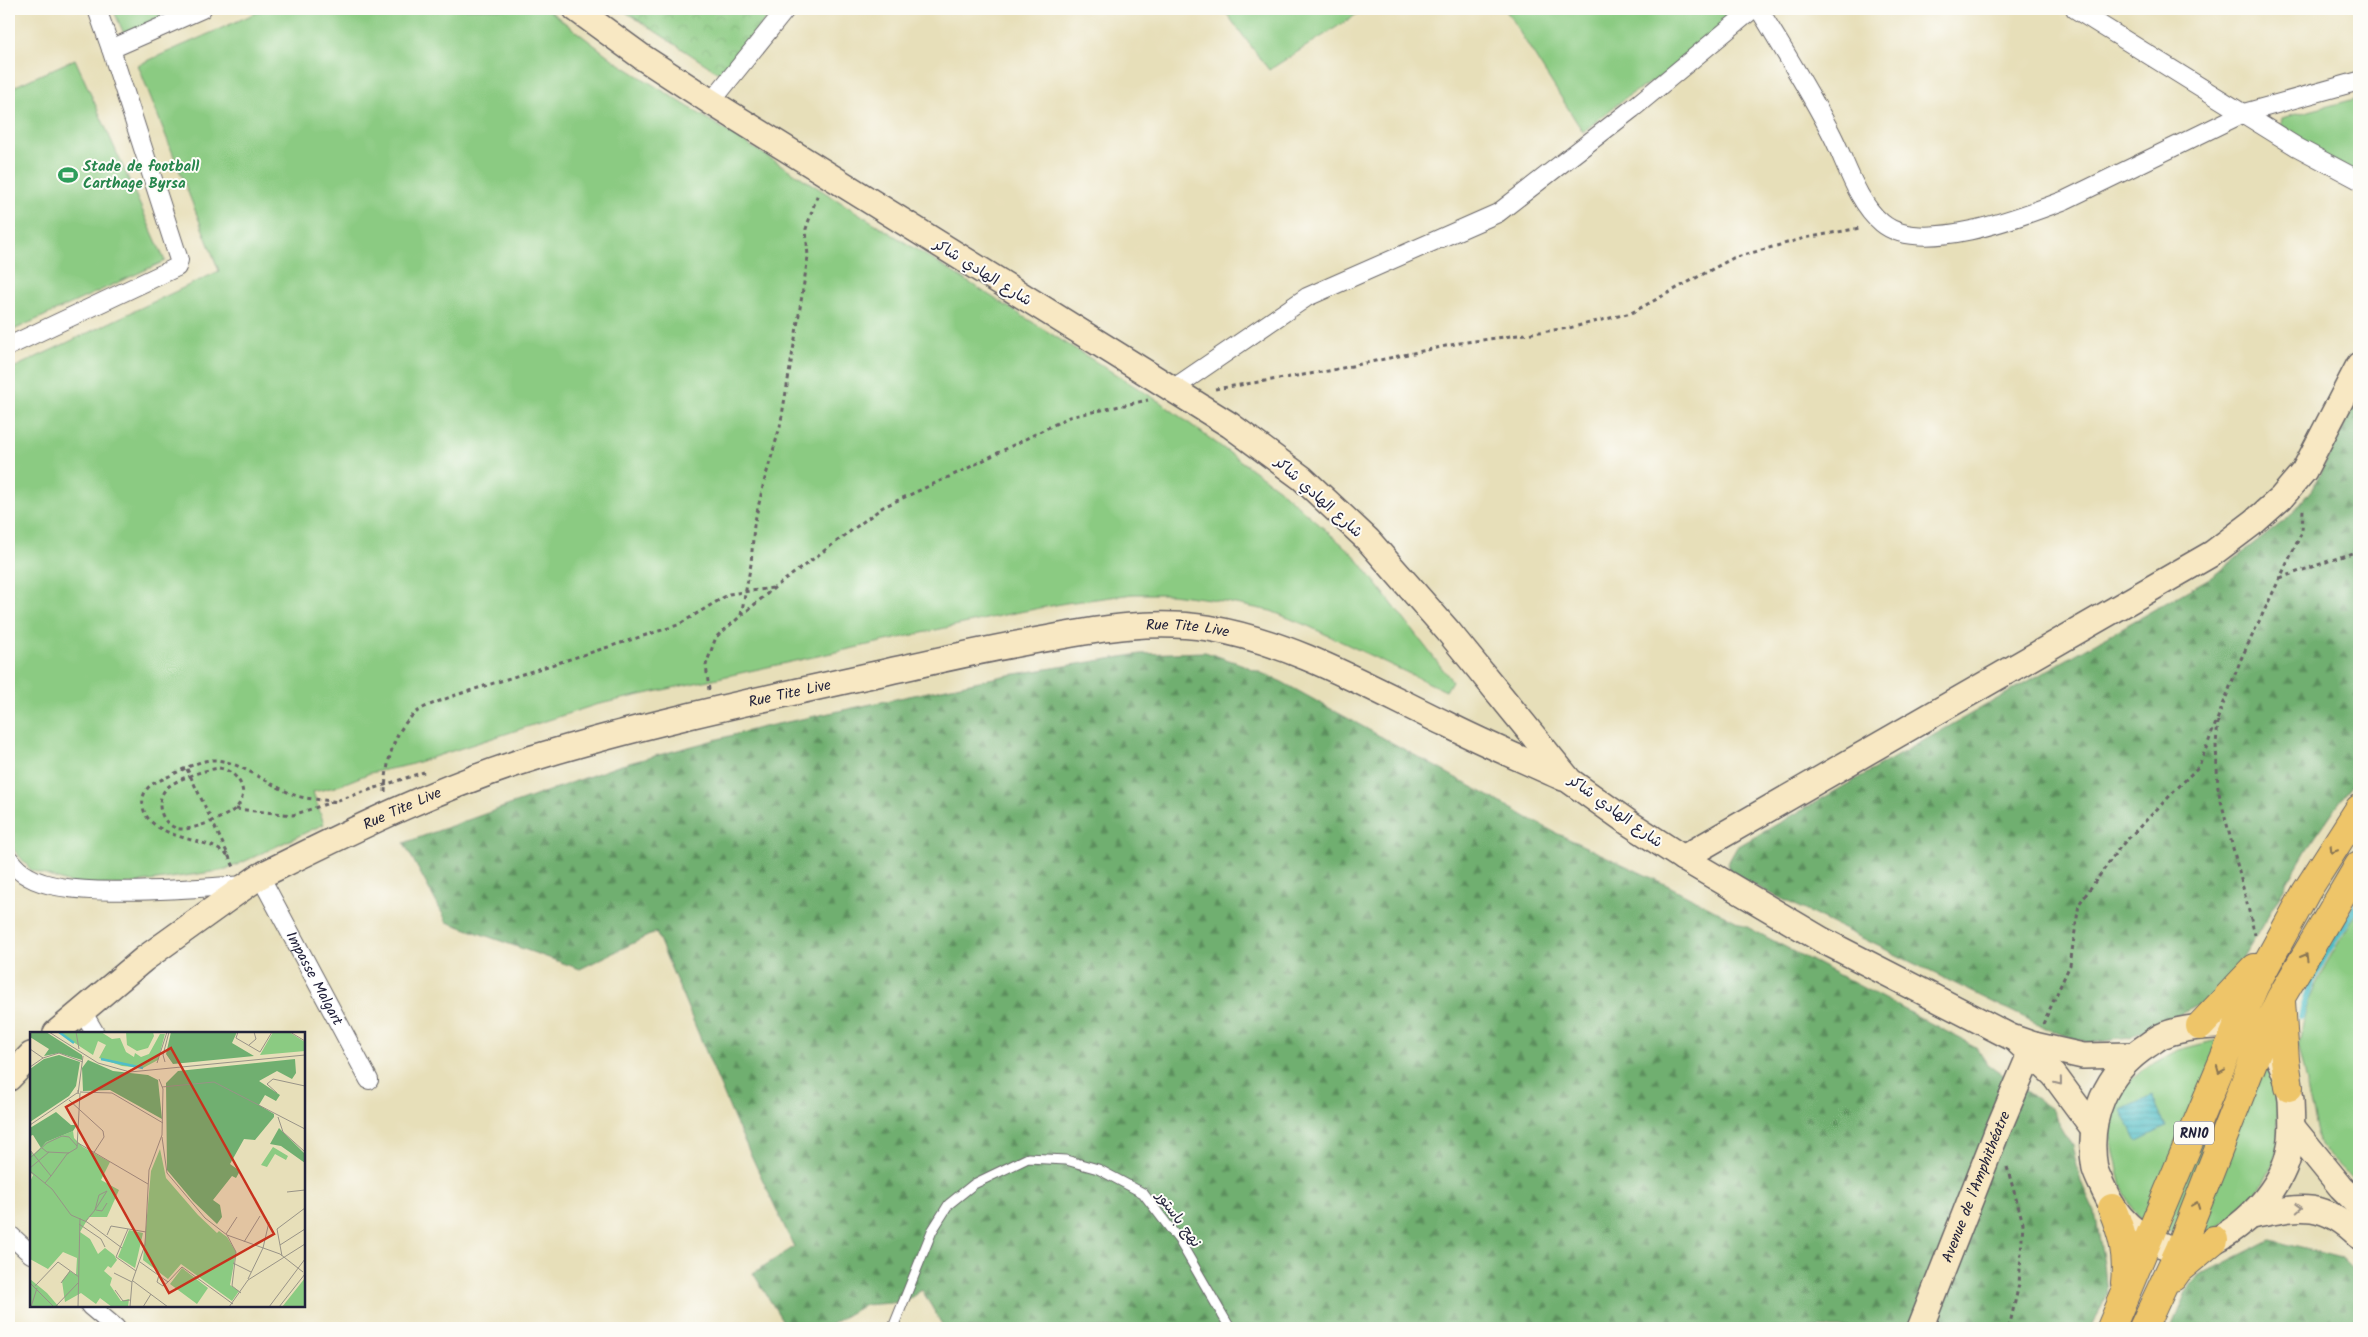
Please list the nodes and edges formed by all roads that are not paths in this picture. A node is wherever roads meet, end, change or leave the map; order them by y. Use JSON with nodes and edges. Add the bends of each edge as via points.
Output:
{"nodes":[{"id":1,"x":97,"y":9,"type":"edge"},
{"id":2,"x":202,"y":9,"type":"edge"},
{"id":3,"x":576,"y":9,"type":"edge"},
{"id":4,"x":786,"y":9,"type":"edge"},
{"id":5,"x":1754,"y":9,"type":"edge"},
{"id":6,"x":1759,"y":9,"type":"edge"},
{"id":7,"x":2075,"y":9,"type":"edge"},
{"id":8,"x":111,"y":49,"type":"junction"},
{"id":9,"x":2359,"y":81,"type":"edge"},
{"id":10,"x":711,"y":102,"type":"junction"},
{"id":11,"x":2244,"y":113,"type":"junction"},
{"id":12,"x":2359,"y":180,"type":"edge"},
{"id":13,"x":9,"y":346,"type":"edge"},
{"id":14,"x":2359,"y":365,"type":"edge"},
{"id":15,"x":1174,"y":391,"type":"junction"},
{"id":16,"x":1570,"y":781,"type":"junction"},
{"id":17,"x":2359,"y":809,"type":"edge"},
{"id":18,"x":1683,"y":858,"type":"junction"},
{"id":19,"x":9,"y":859,"type":"edge"},
{"id":20,"x":2359,"y":865,"type":"edge"},
{"id":21,"x":254,"y":881,"type":"junction"},
{"id":22,"x":2274,"y":950,"type":"junction"},
{"id":23,"x":2280,"y":999,"type":"junction"},
{"id":24,"x":82,"y":1011,"type":"junction"},
{"id":25,"x":2238,"y":1025,"type":"junction"},
{"id":26,"x":2200,"y":1026,"type":"junction"},
{"id":27,"x":57,"y":1032,"type":"edge"},
{"id":28,"x":94,"y":1032,"type":"edge"},
{"id":29,"x":2263,"y":1036,"type":"junction"},
{"id":30,"x":2025,"y":1045,"type":"junction"},
{"id":31,"x":2132,"y":1055,"type":"junction"},
{"id":32,"x":30,"y":1056,"type":"edge"},
{"id":33,"x":9,"y":1078,"type":"edge"},
{"id":34,"x":369,"y":1080,"type":"dead end"},
{"id":35,"x":2289,"y":1087,"type":"junction"},
{"id":36,"x":2093,"y":1128,"type":"junction"},
{"id":37,"x":2293,"y":1128,"type":"junction"},
{"id":38,"x":2359,"y":1205,"type":"edge"},
{"id":39,"x":2112,"y":1208,"type":"junction"},
{"id":40,"x":2251,"y":1216,"type":"junction"},
{"id":41,"x":9,"y":1234,"type":"edge"},
{"id":42,"x":2359,"y":1236,"type":"edge"},
{"id":43,"x":2214,"y":1240,"type":"junction"},
{"id":44,"x":2149,"y":1241,"type":"junction"},
{"id":45,"x":2179,"y":1251,"type":"junction"},
{"id":46,"x":30,"y":1253,"type":"edge"},
{"id":47,"x":2124,"y":1298,"type":"junction"},
{"id":48,"x":91,"y":1307,"type":"edge"},
{"id":49,"x":2148,"y":1317,"type":"edge"},
{"id":50,"x":894,"y":1324,"type":"dead end"},
{"id":51,"x":116,"y":1328,"type":"edge"},
{"id":52,"x":1230,"y":1328,"type":"edge"},
{"id":53,"x":1920,"y":1328,"type":"edge"},
{"id":54,"x":2111,"y":1328,"type":"edge"}],
"edges":[{"from":1,"to":8,"type":"street"},
{"from":2,"to":8,"type":"street"},
{"from":3,"to":10,"type":"street","name":"شارع الهادي شاكر"},
{"from":4,"to":10,"type":"street"},
{"from":5,"to":15,"type":"street","via":[[1625,115],[1498,213],[1306,297]]},
{"from":6,"to":11,"type":"street","via":[[1812,98],[1868,206],[1882,224],[1924,237],[1951,235],[2015,219],[2064,200]]},
{"from":7,"to":11,"type":"street"},
{"from":8,"to":13,"type":"street","via":[[178,264],[174,269]]},
{"from":9,"to":11,"type":"street"},
{"from":10,"to":15,"type":"street","name":"شارع الهادي شاكر"},
{"from":11,"to":12,"type":"street","via":[[2298,148]]},
{"from":14,"to":18,"type":"street","via":[[2304,471],[2281,498],[2213,553]]},
{"from":15,"to":16,"type":"street","name":"شارع الهادي شاكر","via":[[1269,452],[1368,540],[1425,604]]},
{"from":16,"to":18,"type":"street","name":"شارع الهادي شاكر"},
{"from":16,"to":21,"type":"street","name":"Rue Tite Live","via":[[1298,655],[1210,628],[1133,624],[1006,646],[712,710],[531,758],[385,814]]},
{"from":17,"to":22,"type":"highway","number":"RN10","one_way":true,"via":[[2306,892]]},
{"from":18,"to":30,"type":"street","name":"شارع الهادي شاكر","via":[[1822,940]]},
{"from":19,"to":21,"type":"street","via":[[29,877],[53,886],[81,890]]},
{"from":23,"to":20,"type":"highway","number":"RN10","one_way":true},
{"from":21,"to":24,"type":"street","name":"Rue Tite Live","via":[[144,959]]},
{"from":21,"to":34,"type":"street","name":"Impasse Malgart"},
{"from":22,"to":25,"type":"highway","number":"RN10"},
{"from":22,"to":26,"type":"highway"},
{"from":23,"to":29,"type":"highway","number":"RN10"},
{"from":23,"to":35,"type":"highway"},
{"from":24,"to":27,"type":"street","name":"Rue Tite Live"},
{"from":24,"to":28,"type":"street"},
{"from":25,"to":26,"type":"street"},
{"from":25,"to":29,"type":"street"},
{"from":25,"to":44,"type":"highway","number":"RN10","one_way":true},
{"from":26,"to":31,"type":"street","via":[[2163,1035]]},
{"from":29,"to":35,"type":"street","via":[[2278,1058]]},
{"from":45,"to":29,"type":"highway","number":"RN10","one_way":true},
{"from":30,"to":31,"type":"street","via":[[2083,1056]]},
{"from":30,"to":36,"type":"street","one_way":true,"via":[[2054,1075]]},
{"from":30,"to":53,"type":"street","name":"Avenue de l'Amphithéatre","via":[[1997,1132]]},
{"from":31,"to":36,"type":"street","via":[[2113,1076],[2100,1101]]},
{"from":32,"to":33,"type":"street"},
{"from":35,"to":37,"type":"street"},
{"from":36,"to":39,"type":"street","via":[[2095,1170]]},
{"from":37,"to":38,"type":"street"},
{"from":37,"to":40,"type":"street","via":[[2287,1160],[2272,1191]]},
{"from":39,"to":44,"type":"street"},
{"from":39,"to":47,"type":"highway","via":[[2125,1240]]},
{"from":40,"to":42,"type":"street","one_way":true,"via":[[2309,1208],[2336,1217]]},
{"from":40,"to":43,"type":"street"},
{"from":41,"to":46,"type":"street"},
{"from":43,"to":45,"type":"street"},
{"from":43,"to":49,"type":"highway","via":[[2178,1270]]},
{"from":44,"to":45,"type":"street"},
{"from":44,"to":47,"type":"highway","number":"RN10"},
{"from":45,"to":49,"type":"highway","number":"RN10"},
{"from":47,"to":54,"type":"highway","number":"RN10"},
{"from":48,"to":51,"type":"street"},
{"from":50,"to":52,"type":"lane","name":"نهج باستور","via":[[932,1231],[949,1204],[974,1184],[1028,1158],[1066,1160],[1098,1169],[1143,1193],[1179,1240]]}]}
